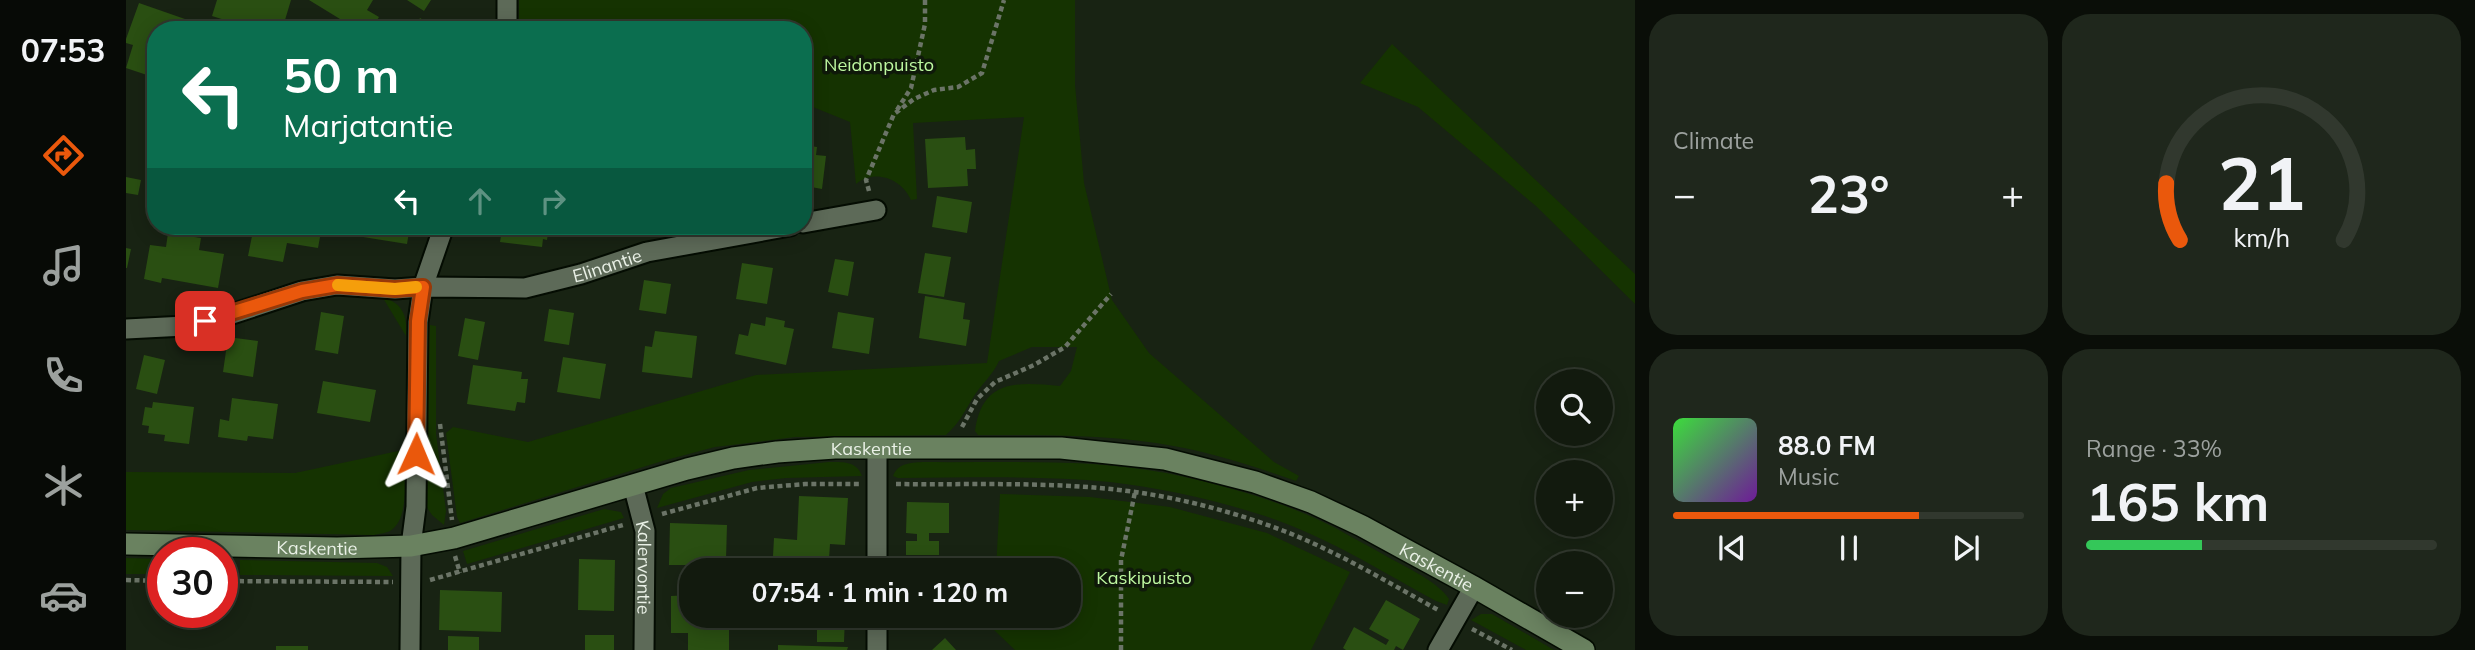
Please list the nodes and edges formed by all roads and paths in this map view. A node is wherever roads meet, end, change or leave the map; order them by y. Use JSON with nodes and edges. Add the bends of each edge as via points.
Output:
{"nodes":[{"id":1,"x":507,"y":0,"type":"edge"},
{"id":2,"x":925,"y":0,"type":"edge"},
{"id":3,"x":1004,"y":0,"type":"edge"},
{"id":4,"x":507,"y":21,"type":"edge"},
{"id":5,"x":894,"y":114,"type":"junction"},
{"id":6,"x":876,"y":210,"type":"joint"},
{"id":7,"x":812,"y":221,"type":"edge"},
{"id":8,"x":441,"y":235,"type":"edge"},
{"id":9,"x":740,"y":235,"type":"edge"},
{"id":10,"x":423,"y":287,"type":"junction"},
{"id":11,"x":1111,"y":294,"type":"dead end"},
{"id":12,"x":126,"y":329,"type":"edge"},
{"id":13,"x":439,"y":418,"type":"dead end"},
{"id":14,"x":953,"y":447,"type":"junction"},
{"id":15,"x":877,"y":448,"type":"junction"},
{"id":16,"x":633,"y":485,"type":"junction"},
{"id":17,"x":1135,"y":492,"type":"dead end"},
{"id":18,"x":454,"y":538,"type":"junction"},
{"id":19,"x":126,"y":544,"type":"edge"},
{"id":20,"x":411,"y":547,"type":"junction"},
{"id":21,"x":877,"y":558,"type":"edge"},
{"id":22,"x":460,"y":573,"type":"dead end"},
{"id":23,"x":126,"y":580,"type":"edge"},
{"id":24,"x":147,"y":581,"type":"edge"},
{"id":25,"x":1474,"y":587,"type":"junction"},
{"id":26,"x":877,"y":628,"type":"edge"},
{"id":27,"x":410,"y":650,"type":"edge"},
{"id":28,"x":644,"y":650,"type":"edge"},
{"id":29,"x":877,"y":650,"type":"edge"},
{"id":30,"x":1121,"y":650,"type":"edge"},
{"id":31,"x":1438,"y":650,"type":"edge"},
{"id":32,"x":1584,"y":650,"type":"edge"}],
"edges":[{"from":1,"to":4,"type":"street"},
{"from":2,"to":5,"type":"path","via":[[925,24],[911,88]]},
{"from":3,"to":5,"type":"path","via":[[982,72],[958,87],[914,99]]},
{"from":5,"to":6,"type":"path","via":[[866,180]]},
{"from":6,"to":7,"type":"street"},
{"from":8,"to":10,"type":"street"},
{"from":9,"to":10,"type":"street","name":"Elinantie","via":[[647,252],[525,288]]},
{"from":10,"to":12,"type":"street","name":"Elinantie","via":[[337,285],[185,326]]},
{"from":10,"to":20,"type":"street"},
{"from":11,"to":14,"type":"path","via":[[1065,347],[995,382],[977,399]]},
{"from":13,"to":18,"type":"path"},
{"from":14,"to":15,"type":"street","name":"Kaskentie"},
{"from":14,"to":25,"type":"street","name":"Kaskentie","via":[[1060,449],[1165,459],[1255,482],[1362,526]]},
{"from":15,"to":16,"type":"street","name":"Kaskentie","via":[[733,458]]},
{"from":15,"to":21,"type":"street"},
{"from":16,"to":18,"type":"street","name":"Kaskentie"},
{"from":16,"to":28,"type":"street","name":"Kalervontie","via":[[645,531]]},
{"from":17,"to":30,"type":"path","via":[[1121,560]]},
{"from":18,"to":20,"type":"street","name":"Kaskentie"},
{"from":18,"to":22,"type":"path"},
{"from":19,"to":20,"type":"street","name":"Kaskentie"},
{"from":20,"to":27,"type":"street"},
{"from":23,"to":24,"type":"path"},
{"from":25,"to":31,"type":"street"},
{"from":25,"to":32,"type":"street","name":"Kaskentie"},
{"from":26,"to":29,"type":"street"}]}
